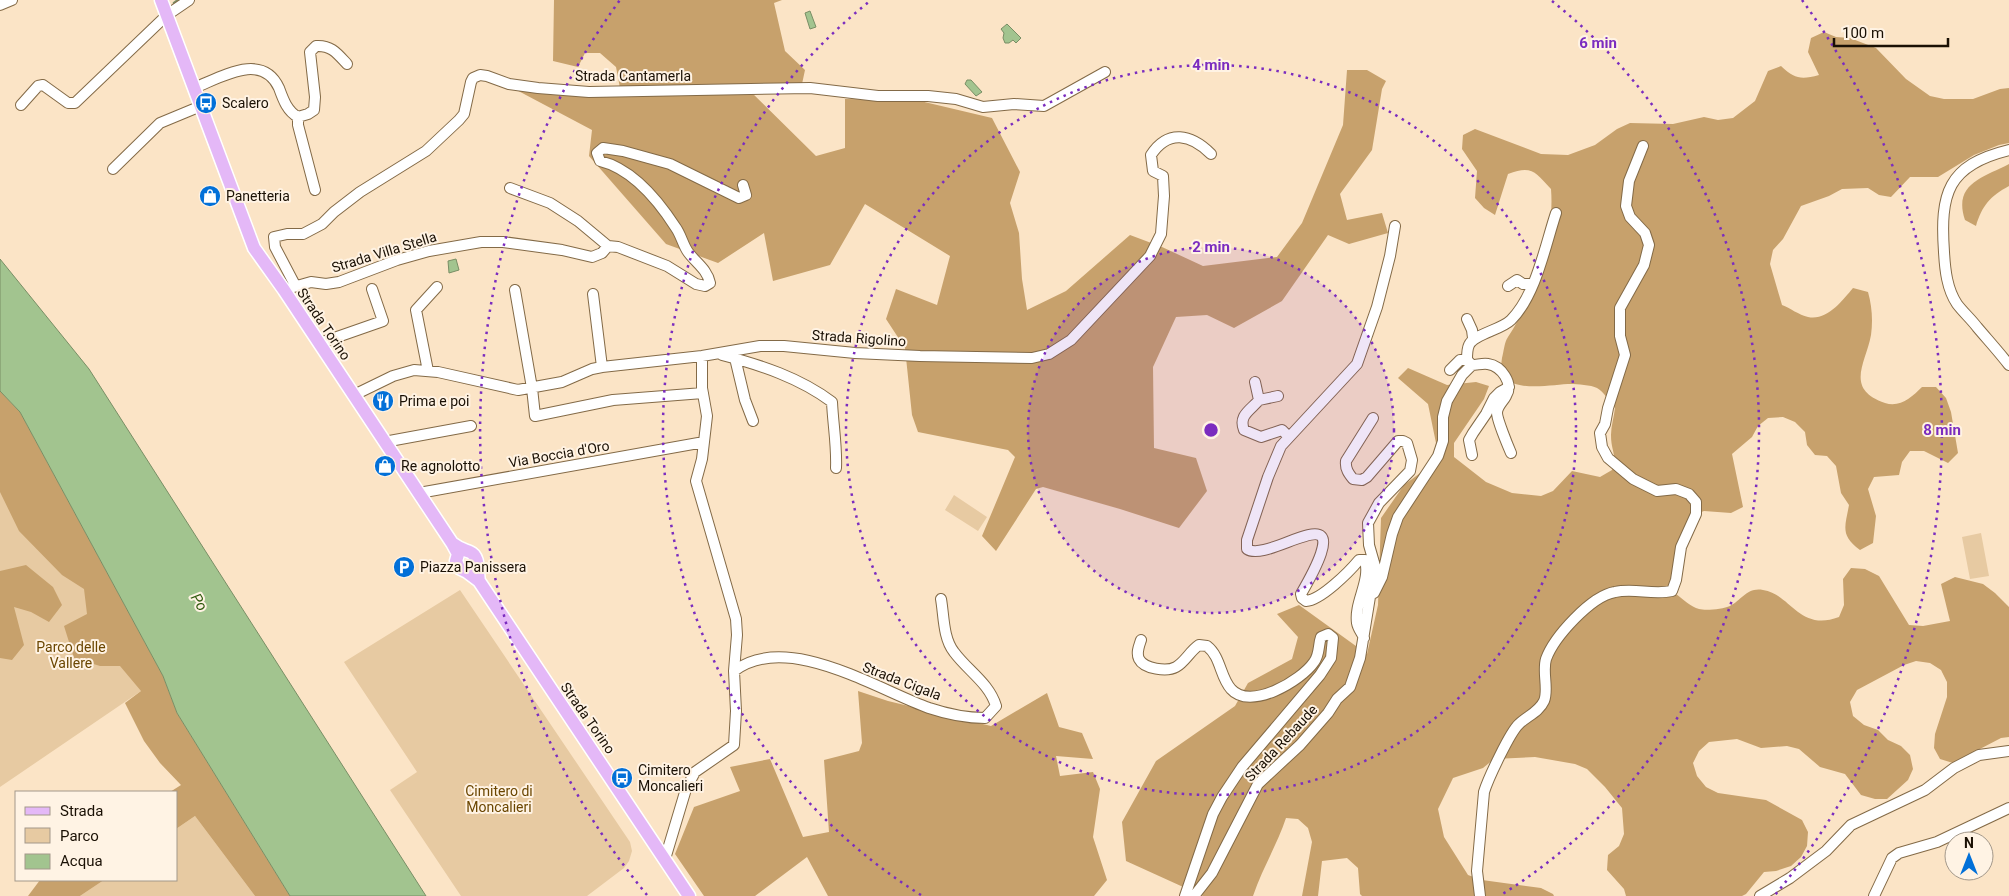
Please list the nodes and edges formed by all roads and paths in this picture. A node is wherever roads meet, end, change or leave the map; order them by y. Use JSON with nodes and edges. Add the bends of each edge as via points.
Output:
{"nodes":[{"id":1,"x":12,"y":0,"type":"edge"},
{"id":2,"x":189,"y":0,"type":"edge"},
{"id":3,"x":0,"y":5,"type":"edge"},
{"id":4,"x":165,"y":5,"type":"edge"},
{"id":5,"x":347,"y":64,"type":"dead end"},
{"id":6,"x":1106,"y":72,"type":"dead end"},
{"id":7,"x":194,"y":88,"type":"junction"},
{"id":8,"x":21,"y":105,"type":"dead end"},
{"id":9,"x":201,"y":106,"type":"junction"},
{"id":10,"x":298,"y":117,"type":"junction"},
{"id":11,"x":1643,"y":146,"type":"dead end"},
{"id":12,"x":2009,"y":150,"type":"edge"},
{"id":13,"x":1210,"y":154,"type":"dead end"},
{"id":14,"x":114,"y":169,"type":"dead end"},
{"id":15,"x":743,"y":185,"type":"dead end"},
{"id":16,"x":510,"y":188,"type":"dead end"},
{"id":17,"x":315,"y":190,"type":"dead end"},
{"id":18,"x":1556,"y":213,"type":"dead end"},
{"id":19,"x":1395,"y":226,"type":"dead end"},
{"id":20,"x":608,"y":246,"type":"junction"},
{"id":21,"x":1533,"y":284,"type":"junction"},
{"id":22,"x":1508,"y":286,"type":"dead end"},
{"id":23,"x":437,"y":287,"type":"dead end"},
{"id":24,"x":289,"y":288,"type":"junction"},
{"id":25,"x":372,"y":290,"type":"dead end"},
{"id":26,"x":515,"y":290,"type":"dead end"},
{"id":27,"x":593,"y":294,"type":"dead end"},
{"id":28,"x":1467,"y":318,"type":"dead end"},
{"id":29,"x":1474,"y":338,"type":"junction"},
{"id":30,"x":320,"y":343,"type":"junction"},
{"id":31,"x":717,"y":353,"type":"junction"},
{"id":32,"x":702,"y":356,"type":"junction"},
{"id":33,"x":735,"y":358,"type":"junction"},
{"id":34,"x":1470,"y":362,"type":"junction"},
{"id":35,"x":2009,"y":365,"type":"edge"},
{"id":36,"x":602,"y":366,"type":"junction"},
{"id":37,"x":1450,"y":370,"type":"dead end"},
{"id":38,"x":428,"y":371,"type":"junction"},
{"id":39,"x":1255,"y":382,"type":"dead end"},
{"id":40,"x":532,"y":388,"type":"junction"},
{"id":41,"x":1509,"y":388,"type":"junction"},
{"id":42,"x":702,"y":393,"type":"junction"},
{"id":43,"x":354,"y":395,"type":"junction"},
{"id":44,"x":1278,"y":396,"type":"dead end"},
{"id":45,"x":1259,"y":400,"type":"junction"},
{"id":46,"x":1374,"y":418,"type":"dead end"},
{"id":47,"x":753,"y":421,"type":"dead end"},
{"id":48,"x":471,"y":426,"type":"dead end"},
{"id":49,"x":1289,"y":437,"type":"junction"},
{"id":50,"x":384,"y":442,"type":"junction"},
{"id":51,"x":704,"y":442,"type":"junction"},
{"id":52,"x":1511,"y":453,"type":"dead end"},
{"id":53,"x":1472,"y":455,"type":"dead end"},
{"id":54,"x":836,"y":468,"type":"dead end"},
{"id":55,"x":419,"y":493,"type":"junction"},
{"id":56,"x":452,"y":543,"type":"junction"},
{"id":57,"x":479,"y":581,"type":"junction"},
{"id":58,"x":941,"y":599,"type":"dead end"},
{"id":59,"x":1370,"y":603,"type":"junction"},
{"id":60,"x":1364,"y":638,"type":"junction"},
{"id":61,"x":1141,"y":640,"type":"dead end"},
{"id":62,"x":734,"y":671,"type":"junction"},
{"id":63,"x":2009,"y":751,"type":"edge"},
{"id":64,"x":2009,"y":808,"type":"edge"},
{"id":65,"x":665,"y":859,"type":"junction"},
{"id":66,"x":689,"y":896,"type":"edge"},
{"id":67,"x":1185,"y":896,"type":"edge"},
{"id":68,"x":1194,"y":896,"type":"edge"},
{"id":69,"x":1480,"y":896,"type":"edge"},
{"id":70,"x":1760,"y":896,"type":"edge"},
{"id":71,"x":1874,"y":896,"type":"edge"}],
"edges":[{"from":1,"to":3,"type":"street"},
{"from":2,"to":4,"type":"street"},
{"from":4,"to":7,"type":"main road","name":"Strada Torino"},
{"from":4,"to":8,"type":"street","via":[[75,103],[68,103],[42,85]]},
{"from":5,"to":10,"type":"street","via":[[334,49],[324,45],[316,46],[310,52],[314,110]]},
{"from":6,"to":24,"type":"street","name":"Strada Cantamerla","via":[[1044,106],[983,107],[956,99],[928,96],[878,96],[794,87],[589,92],[509,84],[480,75],[471,82],[464,114],[426,151],[360,192],[322,224],[302,234],[274,237]]},
{"from":7,"to":9,"type":"main road","name":"Strada Torino"},
{"from":7,"to":10,"type":"street","via":[[236,71],[257,68],[272,77],[284,102]]},
{"from":9,"to":14,"type":"street","via":[[160,123]]},
{"from":9,"to":24,"type":"main road","name":"Strada Torino","via":[[250,241]]},
{"from":10,"to":17,"type":"street"},
{"from":11,"to":69,"type":"street","via":[[1631,174],[1626,206],[1630,217],[1645,233],[1649,245],[1644,265],[1620,308],[1620,336],[1625,355],[1600,433],[1602,447],[1608,458],[1633,479],[1657,491],[1676,489],[1689,494],[1696,502],[1696,514],[1681,547],[1672,591],[1603,595],[1558,637],[1546,659],[1544,700],[1535,712],[1518,724],[1484,792],[1477,871]]},
{"from":12,"to":35,"type":"street","via":[[1974,164],[1958,176],[1944,203],[1943,234],[1945,269],[1957,304]]},
{"from":13,"to":31,"type":"street","name":"Strada Rigolino","via":[[1186,137],[1169,139],[1157,145],[1151,156],[1153,171],[1163,176],[1164,196],[1161,234],[1150,256],[1071,340],[1049,354],[1032,358],[920,356],[784,346]]},
{"from":15,"to":20,"type":"street","via":[[746,195],[739,198],[670,164],[603,148],[597,153],[600,161],[627,172],[656,200],[688,251],[708,274],[710,282],[705,286],[696,284],[667,266]]},
{"from":16,"to":20,"type":"street","via":[[550,203]]},
{"from":18,"to":21,"type":"street"},
{"from":19,"to":49,"type":"street","via":[[1376,307],[1357,364]]},
{"from":20,"to":24,"type":"street","name":"Strada Villa Stella","via":[[592,258],[562,250],[481,242],[429,251],[338,282],[311,282]]},
{"from":21,"to":22,"type":"street","via":[[1523,284],[1518,280]]},
{"from":21,"to":29,"type":"street","via":[[1511,320]]},
{"from":23,"to":38,"type":"street","via":[[416,310]]},
{"from":24,"to":30,"type":"main road","name":"Strada Torino"},
{"from":25,"to":30,"type":"street","via":[[383,321]]},
{"from":26,"to":40,"type":"street"},
{"from":27,"to":36,"type":"street"},
{"from":28,"to":29,"type":"street"},
{"from":29,"to":34,"type":"street","via":[[1468,346]]},
{"from":30,"to":43,"type":"main road","name":"Strada Torino"},
{"from":31,"to":32,"type":"street","name":"Strada Rigolino"},
{"from":31,"to":33,"type":"street"},
{"from":32,"to":36,"type":"street","name":"Strada Rigolino"},
{"from":32,"to":42,"type":"street"},
{"from":33,"to":47,"type":"street"},
{"from":33,"to":54,"type":"street","via":[[778,372],[832,402]]},
{"from":34,"to":37,"type":"street","via":[[1460,360]]},
{"from":34,"to":41,"type":"street","via":[[1500,369]]},
{"from":34,"to":59,"type":"street","via":[[1447,401],[1443,417],[1444,441],[1438,456],[1398,517],[1382,577]]},
{"from":36,"to":40,"type":"street","name":"Strada Rigolino","via":[[562,382]]},
{"from":38,"to":40,"type":"street","name":"Strada Rigolino","via":[[518,390]]},
{"from":38,"to":43,"type":"street","name":"Strada Rigolino","via":[[414,370],[394,376]]},
{"from":39,"to":45,"type":"street"},
{"from":40,"to":42,"type":"street","via":[[535,416],[613,400]]},
{"from":41,"to":52,"type":"street","via":[[1497,410],[1497,418]]},
{"from":41,"to":53,"type":"street","via":[[1494,398],[1469,440]]},
{"from":42,"to":51,"type":"street","via":[[706,416]]},
{"from":43,"to":50,"type":"main road","name":"Strada Torino"},
{"from":44,"to":45,"type":"street"},
{"from":45,"to":49,"type":"street","via":[[1244,415],[1244,430],[1261,437],[1282,430]]},
{"from":46,"to":59,"type":"street","via":[[1346,461],[1349,474],[1354,479],[1367,477],[1398,441],[1408,443],[1412,460],[1410,471],[1379,504],[1368,523],[1369,545],[1375,566]]},
{"from":48,"to":50,"type":"street"},
{"from":49,"to":60,"type":"street","via":[[1279,450],[1268,477],[1247,537],[1247,548],[1259,552],[1306,535],[1320,535],[1322,550],[1301,594],[1306,602],[1322,594],[1359,560],[1364,560],[1366,574],[1357,623]]},
{"from":50,"to":55,"type":"main road","name":"Strada Torino"},
{"from":51,"to":55,"type":"street","name":"Via Boccia d'Oro"},
{"from":51,"to":62,"type":"street","via":[[696,481],[736,619]]},
{"from":55,"to":56,"type":"main road","name":"Strada Torino"},
{"from":56,"to":57,"type":"main road","name":"Strada Torino","via":[[458,554],[459,568]]},
{"from":56,"to":57,"type":"main road","name":"Strada Torino","via":[[463,551],[471,552],[477,559]]},
{"from":57,"to":65,"type":"main road","name":"Strada Torino"},
{"from":58,"to":62,"type":"street","name":"Strada Cigala","via":[[946,633],[953,650],[992,693],[996,706],[985,718],[968,718],[930,708],[800,658],[764,658],[745,662]]},
{"from":59,"to":60,"type":"street","name":"Strada Rebaude"},
{"from":60,"to":68,"type":"street","name":"Strada Rebaude","via":[[1350,687],[1300,745],[1258,784],[1212,873]]},
{"from":61,"to":67,"type":"street","via":[[1140,661],[1163,669],[1176,666],[1199,645],[1207,646],[1214,653],[1231,689],[1248,698],[1270,692],[1297,678],[1316,659],[1321,637],[1328,634],[1333,638],[1332,654],[1324,670],[1237,774],[1222,797]]},
{"from":62,"to":65,"type":"street","via":[[734,746],[696,772],[686,788]]},
{"from":63,"to":70,"type":"street","via":[[1979,755],[1954,768],[1925,790],[1851,825],[1826,852]]},
{"from":64,"to":71,"type":"street","via":[[1937,842],[1899,853],[1892,858]]},
{"from":65,"to":66,"type":"main road","name":"Strada Torino"}]}
